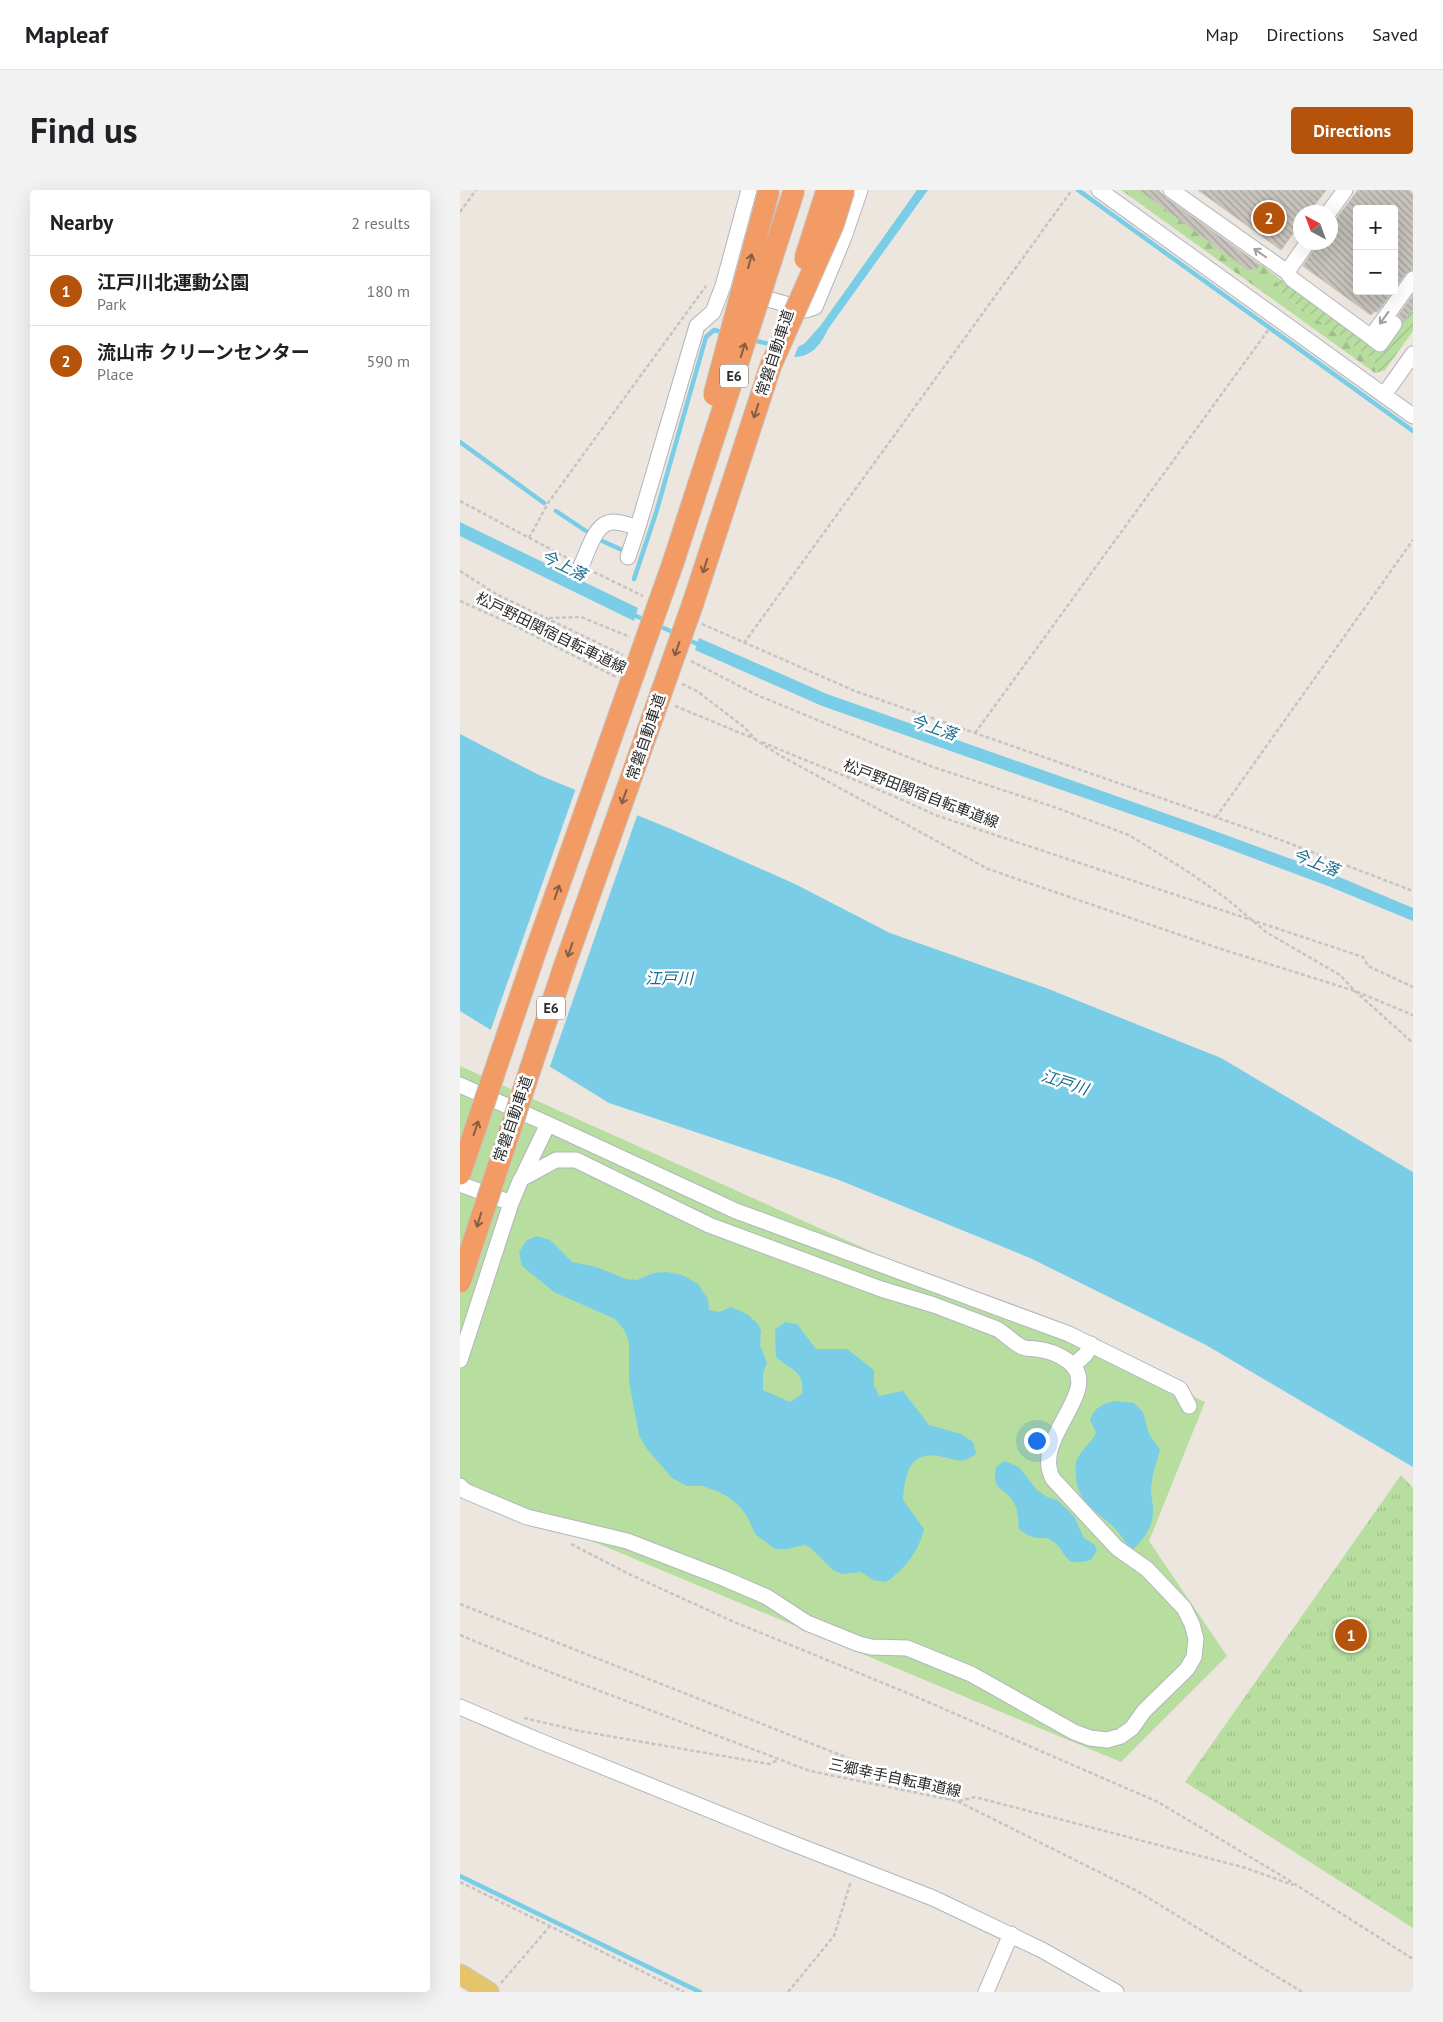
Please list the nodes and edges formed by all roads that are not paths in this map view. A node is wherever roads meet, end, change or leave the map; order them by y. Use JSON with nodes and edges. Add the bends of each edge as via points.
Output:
{"nodes":[{"id":1,"x":748,"y":190,"type":"edge"},
{"id":2,"x":769,"y":190,"type":"edge"},
{"id":3,"x":794,"y":190,"type":"edge"},
{"id":4,"x":827,"y":190,"type":"edge"},
{"id":5,"x":844,"y":190,"type":"edge"},
{"id":6,"x":860,"y":190,"type":"edge"},
{"id":7,"x":1099,"y":190,"type":"edge"},
{"id":8,"x":1171,"y":190,"type":"edge"},
{"id":9,"x":1345,"y":190,"type":"edge"},
{"id":10,"x":1334,"y":205,"type":"edge"},
{"id":11,"x":1302,"y":250,"type":"edge"},
{"id":12,"x":1287,"y":272,"type":"junction"},
{"id":13,"x":1413,"y":279,"type":"edge"},
{"id":14,"x":716,"y":284,"type":"junction"},
{"id":15,"x":1394,"y":324,"type":"dead end"},
{"id":16,"x":1371,"y":337,"type":"junction"},
{"id":17,"x":1413,"y":354,"type":"edge"},
{"id":18,"x":771,"y":365,"type":"junction"},
{"id":19,"x":1384,"y":394,"type":"junction"},
{"id":20,"x":1413,"y":416,"type":"edge"},
{"id":21,"x":638,"y":527,"type":"junction"},
{"id":22,"x":628,"y":557,"type":"dead end"},
{"id":23,"x":673,"y":562,"type":"junction"},
{"id":24,"x":582,"y":566,"type":"road end"},
{"id":25,"x":460,"y":1086,"type":"edge"},
{"id":26,"x":548,"y":1124,"type":"junction"},
{"id":27,"x":460,"y":1174,"type":"edge"},
{"id":28,"x":521,"y":1179,"type":"junction"},
{"id":29,"x":460,"y":1184,"type":"edge"},
{"id":30,"x":511,"y":1203,"type":"junction"},
{"id":31,"x":460,"y":1250,"type":"edge"},
{"id":32,"x":490,"y":1266,"type":"junction"},
{"id":33,"x":460,"y":1282,"type":"edge"},
{"id":34,"x":1091,"y":1344,"type":"junction"},
{"id":35,"x":460,"y":1360,"type":"edge"},
{"id":36,"x":1073,"y":1366,"type":"junction"},
{"id":37,"x":1189,"y":1406,"type":"dead end"},
{"id":38,"x":460,"y":1486,"type":"edge"},
{"id":39,"x":460,"y":1707,"type":"edge"},
{"id":40,"x":1011,"y":1934,"type":"junction"},
{"id":41,"x":460,"y":1974,"type":"edge"},
{"id":42,"x":493,"y":1990,"type":"edge"},
{"id":43,"x":986,"y":1992,"type":"edge"},
{"id":44,"x":1116,"y":1992,"type":"edge"}],
"edges":[{"from":1,"to":14,"type":"street"},
{"from":23,"to":2,"type":"highway","one_way":true,"bridge":true,"via":[[731,327]]},
{"from":23,"to":3,"type":"highway","number":"E6","one_way":true,"bridge":true},
{"from":4,"to":18,"type":"highway","name":"常磐自動車道","number":"E6","bridge":true},
{"from":5,"to":18,"type":"highway","bridge":true,"via":[[833,225]]},
{"from":6,"to":14,"type":"street","via":[[816,307],[806,310]]},
{"from":7,"to":19,"type":"street"},
{"from":12,"to":8,"type":"street","one_way":true},
{"from":9,"to":10,"type":"street"},
{"from":11,"to":12,"type":"street"},
{"from":12,"to":16,"type":"street","via":[[1292,280]]},
{"from":13,"to":16,"type":"street","one_way":true},
{"from":14,"to":21,"type":"street","via":[[713,312],[697,326]]},
{"from":15,"to":16,"type":"street","via":[[1380,344]]},
{"from":17,"to":19,"type":"street"},
{"from":18,"to":33,"type":"highway","name":"常磐自動車道","number":"E6","one_way":true,"bridge":true,"via":[[693,603],[561,977]]},
{"from":19,"to":20,"type":"street"},
{"from":21,"to":22,"type":"street"},
{"from":21,"to":24,"type":"street","via":[[612,522],[605,524],[597,532]]},
{"from":27,"to":23,"type":"highway","number":"E6","one_way":true,"bridge":true},
{"from":25,"to":26,"type":"street"},
{"from":26,"to":28,"type":"street"},
{"from":26,"to":34,"type":"street","via":[[736,1211]]},
{"from":28,"to":30,"type":"street"},
{"from":28,"to":36,"type":"street","via":[[556,1160],[576,1160],[709,1225],[997,1329],[1025,1348],[1050,1351]]},
{"from":29,"to":30,"type":"street"},
{"from":30,"to":32,"type":"street"},
{"from":31,"to":32,"type":"street"},
{"from":32,"to":35,"type":"street"},
{"from":34,"to":36,"type":"street"},
{"from":34,"to":37,"type":"street","via":[[1180,1389]]},
{"from":36,"to":38,"type":"street","via":[[1079,1375],[1079,1391],[1053,1440],[1048,1470],[1111,1542],[1147,1569],[1184,1608],[1196,1639],[1194,1657],[1182,1676],[1144,1711],[1132,1728],[1108,1740],[1074,1732],[971,1674],[907,1648],[871,1648],[858,1644],[807,1623],[767,1597],[723,1578],[627,1542],[527,1517]]},
{"from":39,"to":40,"type":"street","via":[[933,1898]]},
{"from":40,"to":43,"type":"street"},
{"from":40,"to":44,"type":"street"},
{"from":41,"to":42,"type":"main road"}]}
